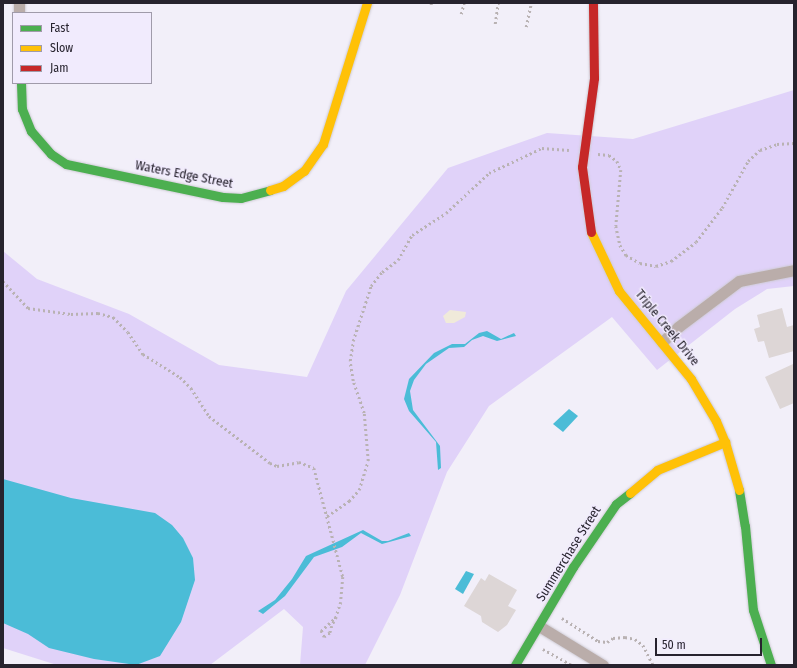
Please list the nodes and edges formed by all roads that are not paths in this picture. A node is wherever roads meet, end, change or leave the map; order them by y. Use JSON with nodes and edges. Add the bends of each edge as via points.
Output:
{"nodes":[{"id":1,"x":367,"y":3,"type":"edge"},
{"id":2,"x":593,"y":3,"type":"edge"},
{"id":3,"x":21,"y":84,"type":"edge"},
{"id":4,"x":794,"y":270,"type":"edge"},
{"id":5,"x":662,"y":342,"type":"junction"},
{"id":6,"x":725,"y":442,"type":"junction"},
{"id":7,"x":539,"y":626,"type":"junction"},
{"id":8,"x":516,"y":665,"type":"edge"},
{"id":9,"x":603,"y":665,"type":"edge"},
{"id":10,"x":771,"y":665,"type":"edge"}],
"edges":[{"from":1,"to":3,"type":"street","name":"Waters Edge Street","via":[[327,138],[304,171],[283,186],[241,198],[223,197],[66,164],[51,154],[31,131],[22,109]]},
{"from":2,"to":5,"type":"street","name":"Triple Creek Drive","via":[[594,78],[582,151],[589,227],[620,291]]},
{"from":4,"to":5,"type":"street","via":[[739,281]]},
{"from":5,"to":6,"type":"street","name":"Triple Creek Drive","via":[[694,384]]},
{"from":6,"to":7,"type":"street","name":"Summerchase Street","via":[[657,470],[616,504]]},
{"from":6,"to":10,"type":"street","name":"Triple Creek Drive","via":[[744,520],[753,610]]},
{"from":7,"to":8,"type":"street","name":"Summerchase Street"},
{"from":7,"to":9,"type":"street"}]}
